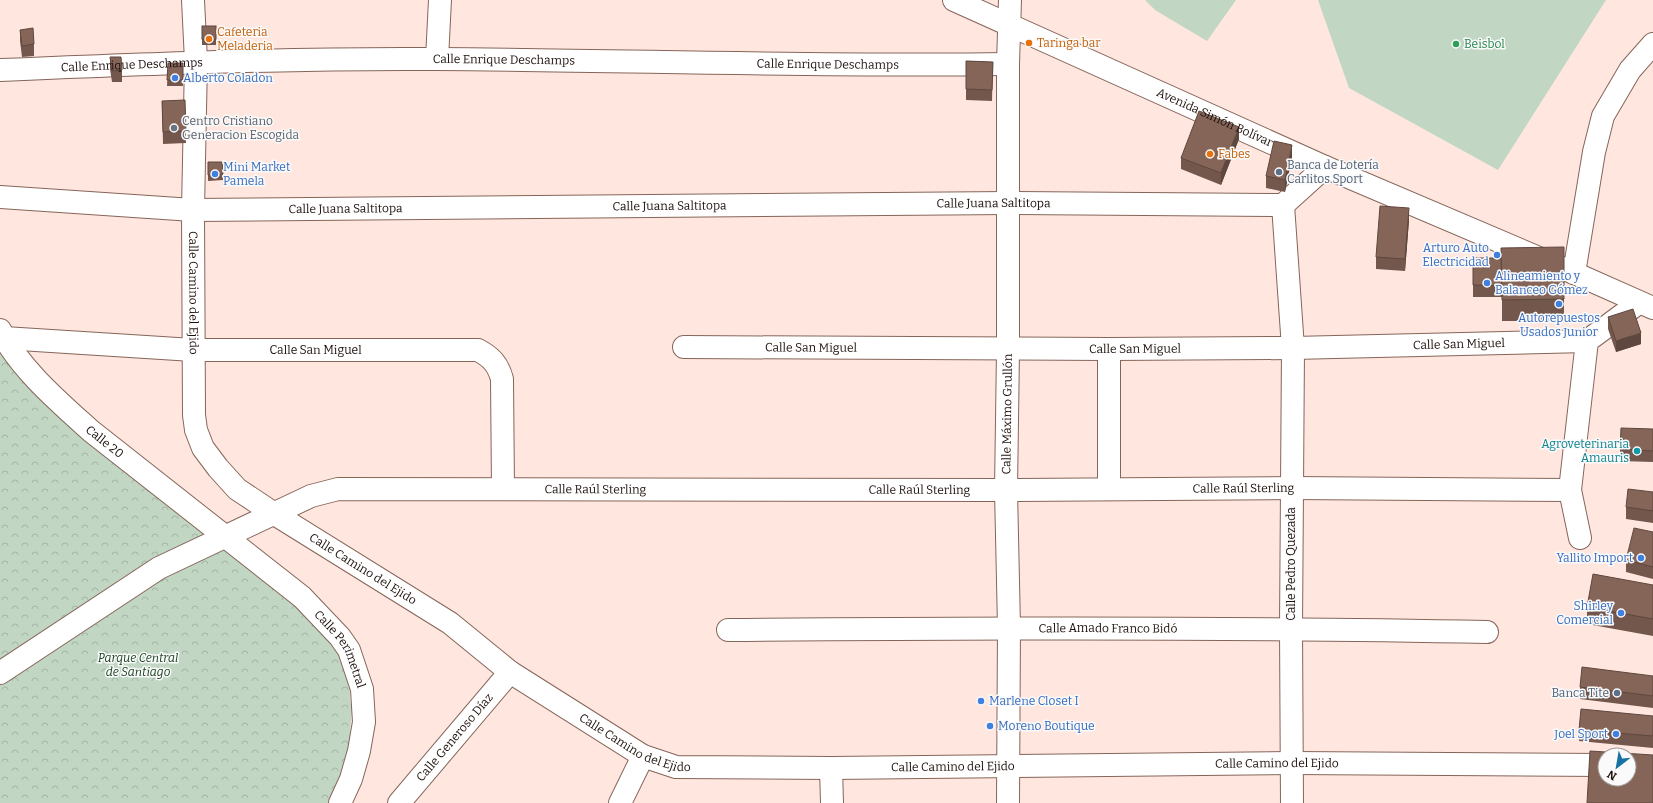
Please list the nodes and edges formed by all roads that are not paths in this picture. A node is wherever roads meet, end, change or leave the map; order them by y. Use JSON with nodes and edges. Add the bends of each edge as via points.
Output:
{"nodes":[{"id":1,"x":193,"y":0,"type":"edge"},
{"id":2,"x":440,"y":0,"type":"edge"},
{"id":3,"x":954,"y":0,"type":"edge"},
{"id":4,"x":1010,"y":0,"type":"edge"},
{"id":5,"x":1009,"y":24,"type":"junction"},
{"id":6,"x":1653,"y":44,"type":"edge"},
{"id":7,"x":437,"y":59,"type":"junction"},
{"id":8,"x":196,"y":61,"type":"junction"},
{"id":9,"x":1008,"y":64,"type":"junction"},
{"id":10,"x":0,"y":70,"type":"edge"},
{"id":11,"x":1325,"y":167,"type":"junction"},
{"id":12,"x":0,"y":197,"type":"edge"},
{"id":13,"x":1009,"y":203,"type":"junction"},
{"id":14,"x":1283,"y":205,"type":"junction"},
{"id":15,"x":193,"y":210,"type":"junction"},
{"id":16,"x":1574,"y":273,"type":"junction"},
{"id":17,"x":1646,"y":305,"type":"edge"},
{"id":18,"x":2,"y":334,"type":"edge"},
{"id":19,"x":1587,"y":341,"type":"junction"},
{"id":20,"x":684,"y":347,"type":"dead end"},
{"id":21,"x":1293,"y":348,"type":"junction"},
{"id":22,"x":1109,"y":349,"type":"junction"},
{"id":23,"x":193,"y":350,"type":"junction"},
{"id":24,"x":1008,"y":350,"type":"junction"},
{"id":25,"x":1292,"y":488,"type":"junction"},
{"id":26,"x":503,"y":489,"type":"junction"},
{"id":27,"x":1109,"y":489,"type":"junction"},
{"id":28,"x":1006,"y":490,"type":"junction"},
{"id":29,"x":1570,"y":490,"type":"junction"},
{"id":30,"x":274,"y":513,"type":"junction"},
{"id":31,"x":225,"y":536,"type":"junction"},
{"id":32,"x":1580,"y":538,"type":"dead end"},
{"id":33,"x":1009,"y":627,"type":"junction"},
{"id":34,"x":1291,"y":628,"type":"junction"},
{"id":35,"x":728,"y":630,"type":"dead end"},
{"id":36,"x":1487,"y":632,"type":"dead end"},
{"id":37,"x":0,"y":672,"type":"edge"},
{"id":38,"x":510,"y":672,"type":"junction"},
{"id":39,"x":643,"y":756,"type":"junction"},
{"id":40,"x":1292,"y":763,"type":"junction"},
{"id":41,"x":1597,"y":765,"type":"edge"},
{"id":42,"x":1008,"y":766,"type":"junction"},
{"id":43,"x":831,"y":768,"type":"junction"},
{"id":44,"x":340,"y":803,"type":"edge"},
{"id":45,"x":399,"y":803,"type":"edge"},
{"id":46,"x":620,"y":803,"type":"edge"},
{"id":47,"x":832,"y":803,"type":"edge"},
{"id":48,"x":1008,"y":803,"type":"edge"},
{"id":49,"x":1292,"y":803,"type":"edge"}],
"edges":[{"from":1,"to":8,"type":"street","name":"Calle Camino del Ejido"},
{"from":2,"to":7,"type":"street"},
{"from":3,"to":5,"type":"street","name":"Avenida Simón Bolívar"},
{"from":4,"to":5,"type":"street","name":"Calle Máximo Grullón"},
{"from":5,"to":9,"type":"street","name":"Calle Máximo Grullón"},
{"from":5,"to":11,"type":"street","name":"Avenida Simón Bolívar"},
{"from":6,"to":16,"type":"street","via":[[1630,70],[1603,116],[1594,152]]},
{"from":7,"to":8,"type":"street","name":"Calle Enrique Deschamps"},
{"from":7,"to":9,"type":"street","name":"Calle Enrique Deschamps","via":[[901,66]]},
{"from":8,"to":10,"type":"street","name":"Calle Enrique Deschamps"},
{"from":8,"to":15,"type":"street","name":"Calle Camino del Ejido"},
{"from":9,"to":13,"type":"street","name":"Calle Máximo Grullón"},
{"from":11,"to":14,"type":"street"},
{"from":11,"to":16,"type":"street","name":"Avenida Simón Bolívar"},
{"from":12,"to":15,"type":"street","name":"Calle Juana Saltitopa"},
{"from":13,"to":14,"type":"street","name":"Calle Juana Saltitopa"},
{"from":13,"to":15,"type":"street","name":"Calle Juana Saltitopa"},
{"from":13,"to":24,"type":"street","name":"Calle Máximo Grullón"},
{"from":14,"to":21,"type":"street","name":"Calle Pedro Quezada"},
{"from":15,"to":23,"type":"street","name":"Calle Camino del Ejido"},
{"from":16,"to":17,"type":"street","name":"Avenida Simón Bolívar"},
{"from":17,"to":19,"type":"street"},
{"from":18,"to":23,"type":"street","name":"Calle San Miguel"},
{"from":18,"to":31,"type":"street","name":"Calle 20","via":[[51,395]]},
{"from":19,"to":21,"type":"street","name":"Calle San Miguel"},
{"from":19,"to":29,"type":"street"},
{"from":20,"to":24,"type":"street","name":"Calle San Miguel"},
{"from":21,"to":22,"type":"street","name":"Calle San Miguel"},
{"from":21,"to":25,"type":"street","name":"Calle Pedro Quezada"},
{"from":22,"to":24,"type":"street","name":"Calle San Miguel"},
{"from":22,"to":27,"type":"street"},
{"from":23,"to":26,"type":"street","name":"Calle San Miguel","via":[[478,350],[494,361],[502,379]]},
{"from":23,"to":30,"type":"street","name":"Calle Camino del Ejido","via":[[194,415],[196,430],[203,448],[237,489]]},
{"from":24,"to":28,"type":"street","name":"Calle Máximo Grullón"},
{"from":25,"to":27,"type":"street","name":"Calle Raúl Sterling"},
{"from":25,"to":29,"type":"street","name":"Calle Raúl Sterling"},
{"from":25,"to":34,"type":"street","name":"Calle Pedro Quezada"},
{"from":26,"to":28,"type":"street","name":"Calle Raúl Sterling"},
{"from":26,"to":30,"type":"street","name":"Calle Raúl Sterling","via":[[338,489],[311,496]]},
{"from":27,"to":28,"type":"street","name":"Calle Raúl Sterling"},
{"from":28,"to":33,"type":"street","name":"Calle Máximo Grullón"},
{"from":29,"to":32,"type":"street"},
{"from":30,"to":31,"type":"street","name":"Calle Raúl Sterling"},
{"from":30,"to":38,"type":"street","name":"Calle Camino del Ejido","via":[[450,623]]},
{"from":31,"to":37,"type":"street","name":"Calle Raúl Sterling","via":[[159,568]]},
{"from":31,"to":44,"type":"street","name":"Calle Perimetral","via":[[302,597],[350,650],[362,689],[364,722],[351,779]]},
{"from":33,"to":34,"type":"street","name":"Calle Amado Franco Bidó"},
{"from":33,"to":35,"type":"street","name":"Calle Amado Franco Bidó"},
{"from":33,"to":42,"type":"street","name":"Calle Máximo Grullón"},
{"from":34,"to":36,"type":"street","name":"Calle Amado Franco Bidó"},
{"from":34,"to":40,"type":"street","name":"Calle Pedro Quezada"},
{"from":38,"to":39,"type":"street","name":"Calle Camino del Ejido"},
{"from":38,"to":45,"type":"street","name":"Calle Generoso Díaz"},
{"from":39,"to":43,"type":"street","name":"Calle Camino del Ejido","via":[[676,766]]},
{"from":39,"to":46,"type":"street"},
{"from":40,"to":41,"type":"street","name":"Calle Camino del Ejido"},
{"from":40,"to":42,"type":"street","name":"Calle Camino del Ejido"},
{"from":40,"to":49,"type":"street","name":"Calle Pedro Quezada"},
{"from":42,"to":43,"type":"street","name":"Calle Camino del Ejido"},
{"from":42,"to":48,"type":"street","name":"Calle Máximo Grullón"},
{"from":43,"to":47,"type":"street"}]}
